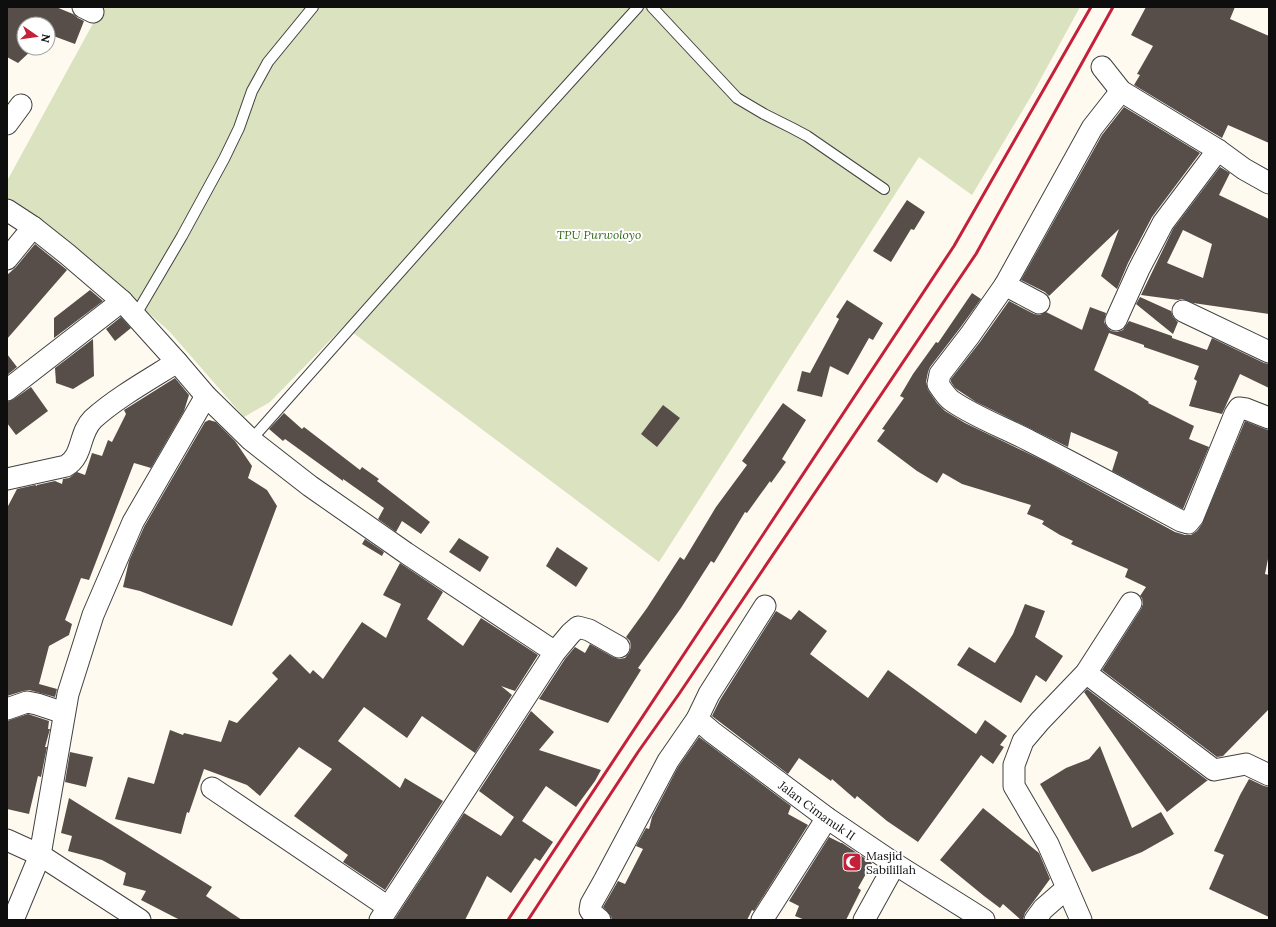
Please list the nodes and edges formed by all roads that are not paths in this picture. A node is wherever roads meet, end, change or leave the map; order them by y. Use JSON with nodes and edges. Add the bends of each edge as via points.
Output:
{"nodes":[{"id":1,"x":313,"y":7,"type":"edge"},
{"id":2,"x":638,"y":7,"type":"edge"},
{"id":3,"x":652,"y":7,"type":"edge"},
{"id":4,"x":1102,"y":67,"type":"dead end"},
{"id":5,"x":1121,"y":91,"type":"junction"},
{"id":6,"x":21,"y":105,"type":"dead end"},
{"id":7,"x":7,"y":124,"type":"edge"},
{"id":8,"x":1218,"y":150,"type":"junction"},
{"id":9,"x":1269,"y":183,"type":"edge"},
{"id":10,"x":884,"y":189,"type":"dead end"},
{"id":11,"x":7,"y":210,"type":"edge"},
{"id":12,"x":33,"y":227,"type":"junction"},
{"id":13,"x":7,"y":258,"type":"edge"},
{"id":14,"x":1006,"y":285,"type":"junction"},
{"id":15,"x":122,"y":301,"type":"junction"},
{"id":16,"x":1039,"y":303,"type":"dead end"},
{"id":17,"x":1183,"y":311,"type":"dead end"},
{"id":18,"x":135,"y":316,"type":"junction"},
{"id":19,"x":1116,"y":320,"type":"dead end"},
{"id":20,"x":1269,"y":352,"type":"edge"},
{"id":21,"x":177,"y":362,"type":"junction"},
{"id":22,"x":7,"y":390,"type":"edge"},
{"id":23,"x":206,"y":396,"type":"junction"},
{"id":24,"x":1269,"y":418,"type":"edge"},
{"id":25,"x":251,"y":440,"type":"junction"},
{"id":26,"x":7,"y":479,"type":"edge"},
{"id":27,"x":1131,"y":603,"type":"dead end"},
{"id":28,"x":765,"y":606,"type":"dead end"},
{"id":29,"x":620,"y":647,"type":"dead end"},
{"id":30,"x":555,"y":652,"type":"junction"},
{"id":31,"x":1086,"y":673,"type":"junction"},
{"id":32,"x":7,"y":709,"type":"edge"},
{"id":33,"x":64,"y":714,"type":"junction"},
{"id":34,"x":697,"y":718,"type":"junction"},
{"id":35,"x":1269,"y":775,"type":"edge"},
{"id":36,"x":212,"y":788,"type":"dead end"},
{"id":37,"x":827,"y":818,"type":"junction"},
{"id":38,"x":7,"y":840,"type":"edge"},
{"id":39,"x":40,"y":855,"type":"junction"},
{"id":40,"x":895,"y":864,"type":"junction"},
{"id":41,"x":1067,"y":888,"type":"junction"},
{"id":42,"x":384,"y":913,"type":"edge"},
{"id":43,"x":13,"y":920,"type":"edge"},
{"id":44,"x":140,"y":920,"type":"edge"},
{"id":45,"x":600,"y":920,"type":"edge"},
{"id":46,"x":762,"y":920,"type":"edge"},
{"id":47,"x":864,"y":920,"type":"edge"},
{"id":48,"x":984,"y":920,"type":"edge"},
{"id":49,"x":1035,"y":920,"type":"edge"},
{"id":50,"x":1081,"y":920,"type":"edge"}],
"edges":[{"from":1,"to":18,"type":"lane","via":[[268,62],[252,92],[224,159]]},
{"from":2,"to":25,"type":"lane"},
{"from":3,"to":10,"type":"lane","via":[[736,98],[792,128]]},
{"from":4,"to":5,"type":"street"},
{"from":5,"to":8,"type":"street"},
{"from":5,"to":14,"type":"street","via":[[1092,128]]},
{"from":6,"to":7,"type":"street"},
{"from":8,"to":9,"type":"street"},
{"from":8,"to":19,"type":"street","via":[[1163,223]]},
{"from":11,"to":12,"type":"street"},
{"from":12,"to":13,"type":"street"},
{"from":12,"to":15,"type":"street"},
{"from":14,"to":16,"type":"street"},
{"from":14,"to":24,"type":"street","via":[[940,374],[938,384],[942,390],[950,400],[1181,521],[1188,523],[1192,517],[1239,408]]},
{"from":15,"to":18,"type":"street"},
{"from":15,"to":22,"type":"street"},
{"from":17,"to":20,"type":"street"},
{"from":18,"to":21,"type":"street"},
{"from":21,"to":23,"type":"street"},
{"from":21,"to":26,"type":"street","via":[[112,404],[94,419],[83,433],[78,455],[72,462],[66,466]]},
{"from":23,"to":25,"type":"street"},
{"from":23,"to":33,"type":"street","via":[[133,522],[92,616]]},
{"from":25,"to":30,"type":"street","via":[[310,486],[406,553]]},
{"from":27,"to":31,"type":"street"},
{"from":28,"to":34,"type":"street","via":[[709,694]]},
{"from":29,"to":30,"type":"street","via":[[589,630],[578,627]]},
{"from":30,"to":42,"type":"street"},
{"from":31,"to":35,"type":"street","via":[[1214,770],[1246,764]]},
{"from":31,"to":41,"type":"street","via":[[1023,741],[1014,765],[1014,786],[1048,844]]},
{"from":32,"to":33,"type":"street","via":[[27,702]]},
{"from":33,"to":39,"type":"street"},
{"from":34,"to":37,"type":"street","name":"Jalan Cimanuk II"},
{"from":34,"to":45,"type":"street","via":[[668,761],[591,904],[590,910]]},
{"from":36,"to":42,"type":"street"},
{"from":37,"to":40,"type":"street","name":"Jalan Cimanuk II"},
{"from":37,"to":46,"type":"street"},
{"from":38,"to":39,"type":"street"},
{"from":39,"to":43,"type":"street"},
{"from":39,"to":44,"type":"street"},
{"from":40,"to":47,"type":"street"},
{"from":40,"to":48,"type":"street","name":"Jalan Cimanuk II"},
{"from":41,"to":49,"type":"street","via":[[1043,909]]},
{"from":41,"to":50,"type":"street"}]}
